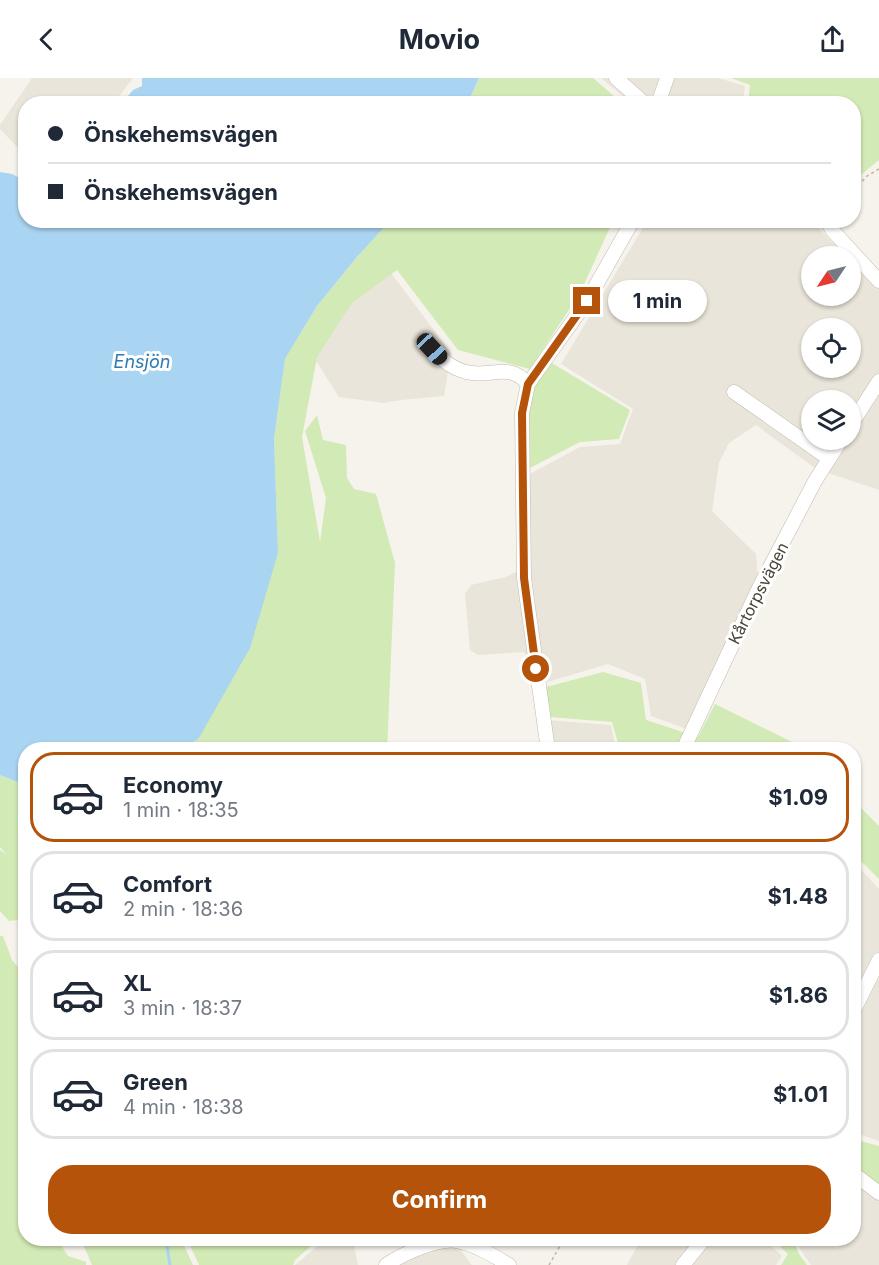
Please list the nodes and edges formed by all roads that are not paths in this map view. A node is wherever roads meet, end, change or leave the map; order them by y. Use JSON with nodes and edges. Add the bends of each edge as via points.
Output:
{"nodes":[{"id":1,"x":616,"y":78,"type":"edge"},
{"id":2,"x":667,"y":78,"type":"edge"},
{"id":3,"x":636,"y":96,"type":"edge"},
{"id":4,"x":661,"y":96,"type":"edge"},
{"id":5,"x":628,"y":228,"type":"edge"},
{"id":6,"x":831,"y":228,"type":"edge"},
{"id":7,"x":879,"y":281,"type":"edge"},
{"id":8,"x":432,"y":349,"type":"dead end"},
{"id":9,"x":879,"y":381,"type":"edge"},
{"id":10,"x":528,"y":384,"type":"junction"},
{"id":11,"x":734,"y":392,"type":"dead end"},
{"id":12,"x":861,"y":409,"type":"edge"},
{"id":13,"x":834,"y":450,"type":"edge"},
{"id":14,"x":828,"y":458,"type":"junction"},
{"id":15,"x":547,"y":742,"type":"edge"},
{"id":16,"x":687,"y":742,"type":"edge"},
{"id":17,"x":879,"y":960,"type":"edge"},
{"id":18,"x":861,"y":996,"type":"edge"},
{"id":19,"x":861,"y":1179,"type":"edge"},
{"id":20,"x":879,"y":1193,"type":"edge"},
{"id":21,"x":428,"y":1246,"type":"edge"},
{"id":22,"x":472,"y":1246,"type":"edge"},
{"id":23,"x":698,"y":1246,"type":"edge"},
{"id":24,"x":386,"y":1265,"type":"edge"},
{"id":25,"x":509,"y":1265,"type":"edge"},
{"id":26,"x":683,"y":1265,"type":"edge"}],
"edges":[{"from":1,"to":3,"type":"street"},
{"from":2,"to":4,"type":"street"},
{"from":5,"to":10,"type":"street","via":[[587,301]]},
{"from":6,"to":7,"type":"street"},
{"from":8,"to":10,"type":"street","via":[[443,361],[464,372],[508,371]]},
{"from":9,"to":12,"type":"street"},
{"from":10,"to":15,"type":"street","via":[[522,413],[524,578]]},
{"from":11,"to":14,"type":"street"},
{"from":13,"to":14,"type":"street","name":"Kårtorpsvägen"},
{"from":14,"to":16,"type":"street","name":"Kårtorpsvägen","via":[[759,588]]},
{"from":17,"to":18,"type":"street"},
{"from":19,"to":20,"type":"street"},
{"from":21,"to":24,"type":"street"},
{"from":22,"to":25,"type":"street"},
{"from":23,"to":26,"type":"street"}]}
